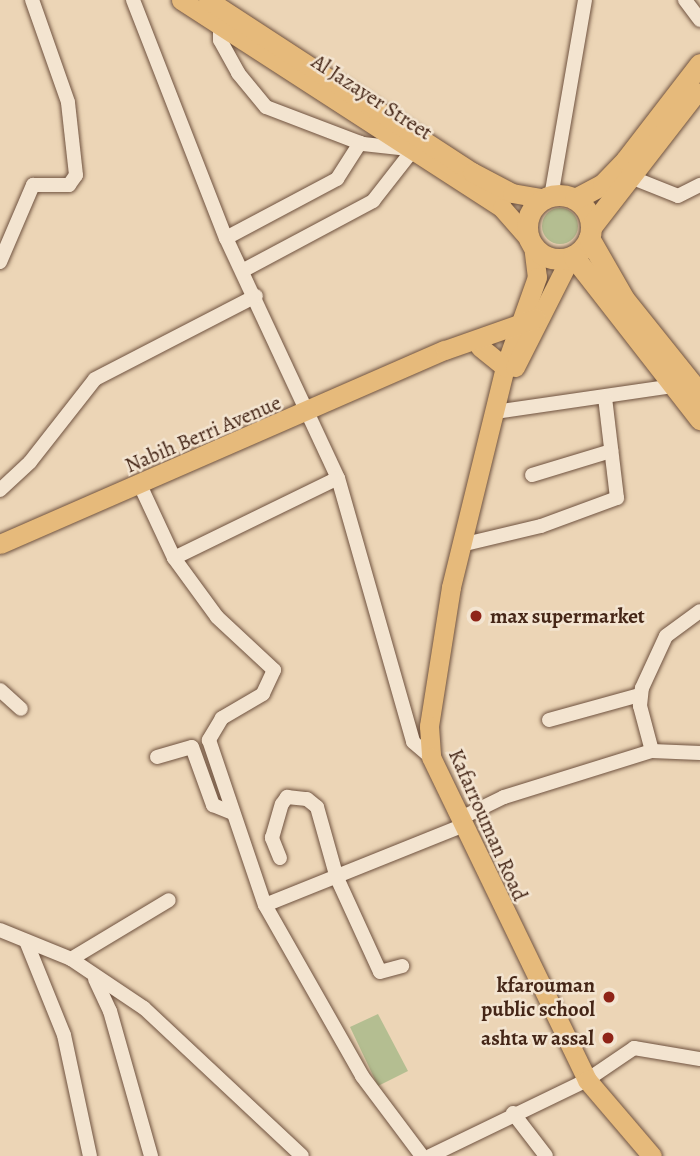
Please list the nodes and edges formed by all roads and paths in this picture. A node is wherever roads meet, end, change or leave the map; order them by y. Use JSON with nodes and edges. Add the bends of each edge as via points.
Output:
{"nodes":[{"id":1,"x":32,"y":0,"type":"edge"},
{"id":2,"x":133,"y":0,"type":"edge"},
{"id":3,"x":181,"y":0,"type":"edge"},
{"id":4,"x":208,"y":0,"type":"edge"},
{"id":5,"x":585,"y":0,"type":"edge"},
{"id":6,"x":685,"y":0,"type":"edge"},
{"id":7,"x":700,"y":20,"type":"edge"},
{"id":8,"x":220,"y":24,"type":"junction"},
{"id":9,"x":700,"y":64,"type":"edge"},
{"id":10,"x":700,"y":86,"type":"edge"},
{"id":11,"x":360,"y":143,"type":"junction"},
{"id":12,"x":411,"y":150,"type":"junction"},
{"id":13,"x":633,"y":178,"type":"junction"},
{"id":14,"x":700,"y":186,"type":"edge"},
{"id":15,"x":548,"y":198,"type":"junction"},
{"id":16,"x":575,"y":200,"type":"junction"},
{"id":17,"x":590,"y":233,"type":"junction"},
{"id":18,"x":226,"y":238,"type":"junction"},
{"id":19,"x":531,"y":242,"type":"junction"},
{"id":20,"x":572,"y":257,"type":"junction"},
{"id":21,"x":0,"y":262,"type":"edge"},
{"id":22,"x":242,"y":271,"type":"junction"},
{"id":23,"x":256,"y":296,"type":"junction"},
{"id":24,"x":525,"y":327,"type":"junction"},
{"id":25,"x":480,"y":347,"type":"junction"},
{"id":26,"x":423,"y":365,"type":"junction"},
{"id":27,"x":505,"y":367,"type":"junction"},
{"id":28,"x":674,"y":386,"type":"junction"},
{"id":29,"x":700,"y":394,"type":"edge"},
{"id":30,"x":604,"y":398,"type":"junction"},
{"id":31,"x":312,"y":412,"type":"junction"},
{"id":32,"x":499,"y":412,"type":"junction"},
{"id":33,"x":700,"y":419,"type":"edge"},
{"id":34,"x":611,"y":451,"type":"junction"},
{"id":35,"x":532,"y":475,"type":"dead end"},
{"id":36,"x":338,"y":478,"type":"junction"},
{"id":37,"x":140,"y":485,"type":"junction"},
{"id":38,"x":0,"y":490,"type":"edge"},
{"id":39,"x":0,"y":544,"type":"edge"},
{"id":40,"x":461,"y":545,"type":"junction"},
{"id":41,"x":174,"y":558,"type":"junction"},
{"id":42,"x":700,"y":611,"type":"edge"},
{"id":43,"x":0,"y":690,"type":"edge"},
{"id":44,"x":639,"y":695,"type":"junction"},
{"id":45,"x":21,"y":709,"type":"dead end"},
{"id":46,"x":549,"y":720,"type":"dead end"},
{"id":47,"x":652,"y":751,"type":"junction"},
{"id":48,"x":700,"y":753,"type":"edge"},
{"id":49,"x":158,"y":757,"type":"dead end"},
{"id":50,"x":430,"y":757,"type":"junction"},
{"id":51,"x":230,"y":812,"type":"junction"},
{"id":52,"x":461,"y":822,"type":"junction"},
{"id":53,"x":280,"y":858,"type":"dead end"},
{"id":54,"x":337,"y":878,"type":"junction"},
{"id":55,"x":169,"y":900,"type":"dead end"},
{"id":56,"x":265,"y":905,"type":"junction"},
{"id":57,"x":0,"y":930,"type":"edge"},
{"id":58,"x":26,"y":941,"type":"junction"},
{"id":59,"x":71,"y":959,"type":"junction"},
{"id":60,"x":402,"y":966,"type":"dead end"},
{"id":61,"x":95,"y":979,"type":"junction"},
{"id":62,"x":700,"y":1059,"type":"edge"},
{"id":63,"x":587,"y":1080,"type":"junction"},
{"id":64,"x":513,"y":1113,"type":"junction"},
{"id":65,"x":90,"y":1156,"type":"edge"},
{"id":66,"x":151,"y":1156,"type":"edge"},
{"id":67,"x":302,"y":1156,"type":"edge"},
{"id":68,"x":422,"y":1156,"type":"edge"},
{"id":69,"x":430,"y":1156,"type":"edge"},
{"id":70,"x":546,"y":1156,"type":"edge"},
{"id":71,"x":652,"y":1156,"type":"edge"}],
"edges":[{"from":1,"to":21,"type":"street","via":[[68,102],[76,175],[69,185],[33,185]]},
{"from":2,"to":18,"type":"street"},
{"from":3,"to":8,"type":"main road","name":"Al Jazayer Street"},
{"from":4,"to":15,"type":"main road","name":"Al Jazayer Street","via":[[472,172],[512,193]]},
{"from":5,"to":15,"type":"street"},
{"from":6,"to":7,"type":"street"},
{"from":8,"to":11,"type":"street","via":[[220,40],[238,73],[266,107]]},
{"from":8,"to":12,"type":"main road","name":"Al Jazayer Street"},
{"from":9,"to":16,"type":"highway","via":[[626,160],[603,184]]},
{"from":10,"to":13,"type":"highway"},
{"from":11,"to":12,"type":"street"},
{"from":11,"to":18,"type":"street","via":[[337,179]]},
{"from":12,"to":19,"type":"main road","name":"Al Jazayer Street","via":[[502,208]]},
{"from":12,"to":22,"type":"street","via":[[373,201]]},
{"from":13,"to":14,"type":"street","via":[[678,196]]},
{"from":13,"to":17,"type":"highway"},
{"from":15,"to":16,"type":"highway"},
{"from":15,"to":19,"type":"highway","via":[[529,216]]},
{"from":16,"to":17,"type":"highway"},
{"from":17,"to":20,"type":"highway"},
{"from":17,"to":29,"type":"highway","via":[[624,299]]},
{"from":18,"to":22,"type":"street"},
{"from":19,"to":20,"type":"highway","via":[[556,259]]},
{"from":19,"to":24,"type":"main road","via":[[537,277]]},
{"from":20,"to":24,"type":"main road"},
{"from":20,"to":28,"type":"highway"},
{"from":22,"to":23,"type":"street"},
{"from":23,"to":31,"type":"street"},
{"from":23,"to":38,"type":"street","via":[[94,379]]},
{"from":24,"to":25,"type":"main road"},
{"from":24,"to":26,"type":"main road"},
{"from":24,"to":27,"type":"main road"},
{"from":24,"to":32,"type":"main road"},
{"from":25,"to":26,"type":"main road"},
{"from":25,"to":27,"type":"main road"},
{"from":26,"to":31,"type":"main road","name":"Nabih Berri Avenue"},
{"from":27,"to":32,"type":"main road"},
{"from":28,"to":30,"type":"street"},
{"from":28,"to":33,"type":"highway"},
{"from":30,"to":32,"type":"street"},
{"from":30,"to":34,"type":"street"},
{"from":31,"to":36,"type":"street"},
{"from":31,"to":37,"type":"main road","name":"Nabih Berri Avenue"},
{"from":32,"to":40,"type":"main road","name":"Kafarrouman Road"},
{"from":34,"to":35,"type":"street"},
{"from":34,"to":40,"type":"street","via":[[617,498],[541,526]]},
{"from":36,"to":41,"type":"street"},
{"from":36,"to":50,"type":"street","via":[[405,719],[413,742]]},
{"from":37,"to":39,"type":"main road","name":"Nabih Berri Avenue"},
{"from":37,"to":41,"type":"street"},
{"from":40,"to":50,"type":"main road","name":"Kafarrouman Road","via":[[429,726]]},
{"from":41,"to":51,"type":"street","via":[[217,617],[274,670],[274,681],[263,694],[222,718],[209,740]]},
{"from":42,"to":44,"type":"street","via":[[666,636]]},
{"from":43,"to":45,"type":"street"},
{"from":44,"to":46,"type":"street"},
{"from":44,"to":47,"type":"street"},
{"from":47,"to":48,"type":"street"},
{"from":47,"to":52,"type":"street","via":[[503,797]]},
{"from":49,"to":51,"type":"street","via":[[192,747],[214,805]]},
{"from":50,"to":52,"type":"main road","name":"Kafarrouman Road"},
{"from":51,"to":56,"type":"street"},
{"from":52,"to":54,"type":"street"},
{"from":52,"to":63,"type":"main road","name":"Kafarrouman Road"},
{"from":53,"to":54,"type":"street","via":[[272,838],[282,803],[287,797],[307,799],[317,807]]},
{"from":54,"to":56,"type":"street"},
{"from":54,"to":60,"type":"street","via":[[380,972]]},
{"from":55,"to":59,"type":"street"},
{"from":56,"to":68,"type":"street","via":[[362,1076]]},
{"from":57,"to":58,"type":"street"},
{"from":58,"to":59,"type":"street"},
{"from":58,"to":65,"type":"street","via":[[64,1035]]},
{"from":59,"to":61,"type":"street"},
{"from":61,"to":66,"type":"street","via":[[110,1011]]},
{"from":61,"to":67,"type":"street","via":[[162,1022]]},
{"from":62,"to":63,"type":"street","via":[[634,1048]]},
{"from":63,"to":64,"type":"street"},
{"from":63,"to":71,"type":"main road","name":"Kafarrouman Road"},
{"from":64,"to":69,"type":"street"},
{"from":64,"to":70,"type":"street"}]}
